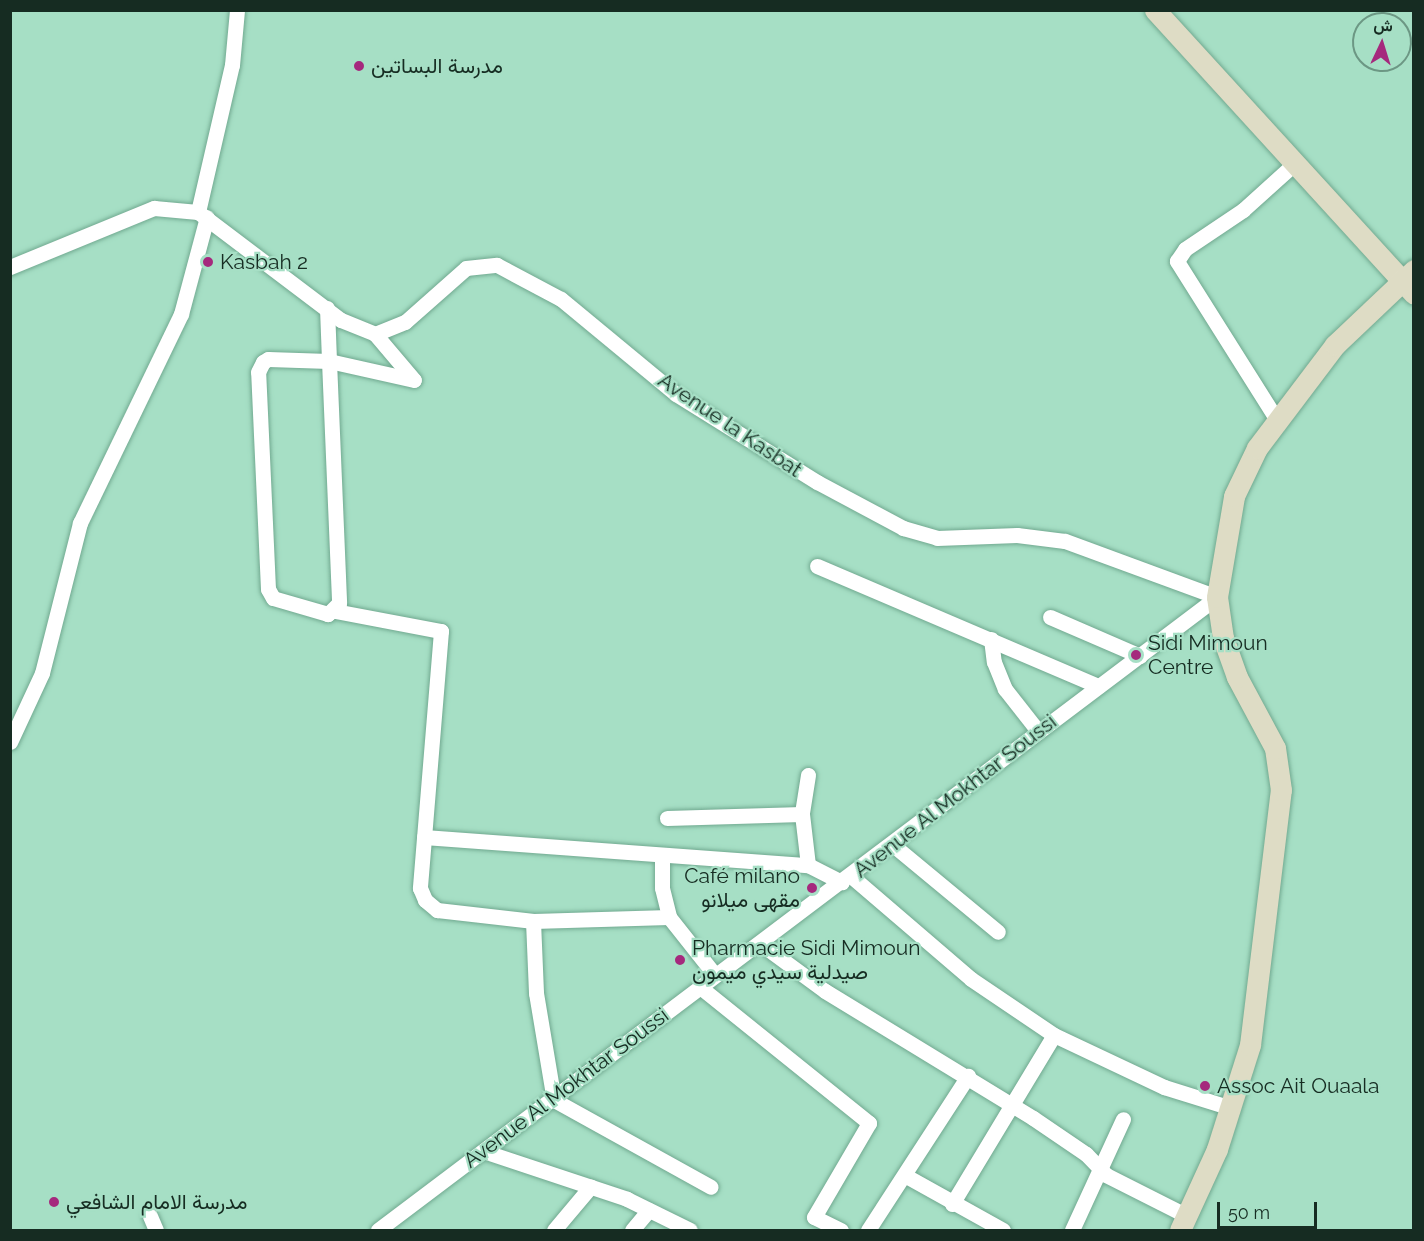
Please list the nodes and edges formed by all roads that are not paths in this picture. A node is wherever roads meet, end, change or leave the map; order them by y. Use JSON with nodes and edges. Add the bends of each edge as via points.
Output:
{"nodes":[{"id":1,"x":237,"y":10,"type":"edge"},
{"id":2,"x":1155,"y":10,"type":"edge"},
{"id":3,"x":1295,"y":163,"type":"junction"},
{"id":4,"x":202,"y":214,"type":"junction"},
{"id":5,"x":10,"y":267,"type":"edge"},
{"id":6,"x":1410,"y":282,"type":"edge"},
{"id":7,"x":327,"y":308,"type":"junction"},
{"id":8,"x":375,"y":334,"type":"junction"},
{"id":9,"x":329,"y":361,"type":"junction"},
{"id":10,"x":1277,"y":420,"type":"junction"},
{"id":11,"x":817,"y":566,"type":"dead end"},
{"id":12,"x":1217,"y":597,"type":"junction"},
{"id":13,"x":335,"y":611,"type":"junction"},
{"id":14,"x":1050,"y":617,"type":"dead end"},
{"id":15,"x":991,"y":639,"type":"junction"},
{"id":16,"x":1140,"y":656,"type":"junction"},
{"id":17,"x":1098,"y":686,"type":"junction"},
{"id":18,"x":1038,"y":732,"type":"junction"},
{"id":19,"x":10,"y":742,"type":"edge"},
{"id":20,"x":808,"y":776,"type":"dead end"},
{"id":21,"x":802,"y":814,"type":"junction"},
{"id":22,"x":667,"y":819,"type":"dead end"},
{"id":23,"x":424,"y":837,"type":"junction"},
{"id":24,"x":893,"y":845,"type":"junction"},
{"id":25,"x":662,"y":855,"type":"junction"},
{"id":26,"x":808,"y":865,"type":"junction"},
{"id":27,"x":846,"y":879,"type":"junction"},
{"id":28,"x":669,"y":917,"type":"junction"},
{"id":29,"x":533,"y":921,"type":"junction"},
{"id":30,"x":998,"y":932,"type":"dead end"},
{"id":31,"x":761,"y":944,"type":"junction"},
{"id":32,"x":715,"y":975,"type":"junction"},
{"id":33,"x":700,"y":987,"type":"junction"},
{"id":34,"x":1054,"y":1035,"type":"junction"},
{"id":35,"x":968,"y":1076,"type":"junction"},
{"id":36,"x":554,"y":1100,"type":"junction"},
{"id":37,"x":1012,"y":1105,"type":"junction"},
{"id":38,"x":1231,"y":1108,"type":"junction"},
{"id":39,"x":1123,"y":1119,"type":"dead end"},
{"id":40,"x":483,"y":1151,"type":"junction"},
{"id":41,"x":1101,"y":1168,"type":"junction"},
{"id":42,"x":906,"y":1176,"type":"junction"},
{"id":43,"x":591,"y":1186,"type":"junction"},
{"id":44,"x":711,"y":1187,"type":"dead end"},
{"id":45,"x":952,"y":1204,"type":"junction"},
{"id":46,"x":649,"y":1210,"type":"junction"},
{"id":47,"x":150,"y":1216,"type":"dead end"},
{"id":48,"x":1184,"y":1223,"type":"edge"},
{"id":49,"x":156,"y":1230,"type":"edge"},
{"id":50,"x":378,"y":1230,"type":"edge"},
{"id":51,"x":554,"y":1230,"type":"edge"},
{"id":52,"x":632,"y":1230,"type":"edge"},
{"id":53,"x":690,"y":1230,"type":"edge"},
{"id":54,"x":841,"y":1230,"type":"edge"},
{"id":55,"x":868,"y":1230,"type":"edge"},
{"id":56,"x":1003,"y":1230,"type":"edge"},
{"id":57,"x":1072,"y":1230,"type":"edge"}],
"edges":[{"from":1,"to":4,"type":"street","via":[[232,65]]},
{"from":2,"to":3,"type":"street"},
{"from":3,"to":6,"type":"street"},
{"from":3,"to":10,"type":"street","via":[[1243,210],[1185,249],[1177,261]]},
{"from":4,"to":5,"type":"street","via":[[154,208]]},
{"from":4,"to":7,"type":"street"},
{"from":4,"to":19,"type":"street","via":[[181,314],[80,523],[42,673]]},
{"from":6,"to":10,"type":"street","via":[[1348,331]]},
{"from":7,"to":8,"type":"street","via":[[341,320]]},
{"from":7,"to":9,"type":"street"},
{"from":8,"to":9,"type":"street","via":[[414,380]]},
{"from":8,"to":12,"type":"street","name":"Avenue la Kasbat","via":[[405,322],[466,268],[496,265],[561,299],[686,400],[817,482],[903,528],[937,538],[1017,535],[1065,541]]},
{"from":9,"to":13,"type":"street","via":[[339,603]]},
{"from":9,"to":13,"type":"street","via":[[268,358],[258,372],[268,589],[280,602],[328,614]]},
{"from":10,"to":12,"type":"street","via":[[1234,496]]},
{"from":11,"to":15,"type":"street"},
{"from":12,"to":16,"type":"street","name":"Avenue Al Mokhtar Soussi"},
{"from":12,"to":38,"type":"street","via":[[1223,638],[1237,677],[1275,748],[1281,790],[1255,1021]]},
{"from":13,"to":23,"type":"street","via":[[441,631]]},
{"from":14,"to":16,"type":"street"},
{"from":15,"to":17,"type":"street"},
{"from":15,"to":18,"type":"street","via":[[1005,689]]},
{"from":16,"to":17,"type":"street","name":"Avenue Al Mokhtar Soussi"},
{"from":17,"to":18,"type":"street","name":"Avenue Al Mokhtar Soussi"},
{"from":18,"to":24,"type":"street","name":"Avenue Al Mokhtar Soussi"},
{"from":20,"to":21,"type":"street"},
{"from":21,"to":22,"type":"street"},
{"from":21,"to":26,"type":"street"},
{"from":23,"to":25,"type":"street"},
{"from":23,"to":29,"type":"street","via":[[420,888],[437,910]]},
{"from":24,"to":27,"type":"street","name":"Avenue Al Mokhtar Soussi"},
{"from":24,"to":30,"type":"street"},
{"from":25,"to":26,"type":"street"},
{"from":25,"to":28,"type":"street","via":[[662,888]]},
{"from":26,"to":27,"type":"street"},
{"from":27,"to":31,"type":"street","name":"Avenue Al Mokhtar Soussi"},
{"from":27,"to":34,"type":"street","via":[[971,979]]},
{"from":28,"to":29,"type":"street"},
{"from":28,"to":32,"type":"street"},
{"from":29,"to":36,"type":"street","via":[[536,993]]},
{"from":31,"to":32,"type":"street","name":"Avenue Al Mokhtar Soussi"},
{"from":31,"to":35,"type":"street","via":[[825,991]]},
{"from":32,"to":33,"type":"street","name":"Avenue Al Mokhtar Soussi"},
{"from":33,"to":36,"type":"street","name":"Avenue Al Mokhtar Soussi"},
{"from":33,"to":54,"type":"street","via":[[869,1123],[814,1217]]},
{"from":34,"to":37,"type":"street"},
{"from":34,"to":38,"type":"street","via":[[1164,1087]]},
{"from":35,"to":37,"type":"street"},
{"from":35,"to":42,"type":"street"},
{"from":36,"to":40,"type":"street","name":"Avenue Al Mokhtar Soussi"},
{"from":36,"to":44,"type":"street"},
{"from":37,"to":41,"type":"street"},
{"from":37,"to":45,"type":"street"},
{"from":38,"to":48,"type":"street"},
{"from":39,"to":41,"type":"street"},
{"from":40,"to":43,"type":"street"},
{"from":40,"to":50,"type":"street","name":"Avenue Al Mokhtar Soussi"},
{"from":41,"to":48,"type":"street"},
{"from":41,"to":57,"type":"street"},
{"from":42,"to":45,"type":"street"},
{"from":42,"to":55,"type":"street"},
{"from":43,"to":46,"type":"street"},
{"from":43,"to":51,"type":"street"},
{"from":45,"to":56,"type":"street"},
{"from":46,"to":52,"type":"street"},
{"from":46,"to":53,"type":"street"},
{"from":47,"to":49,"type":"street"}]}
